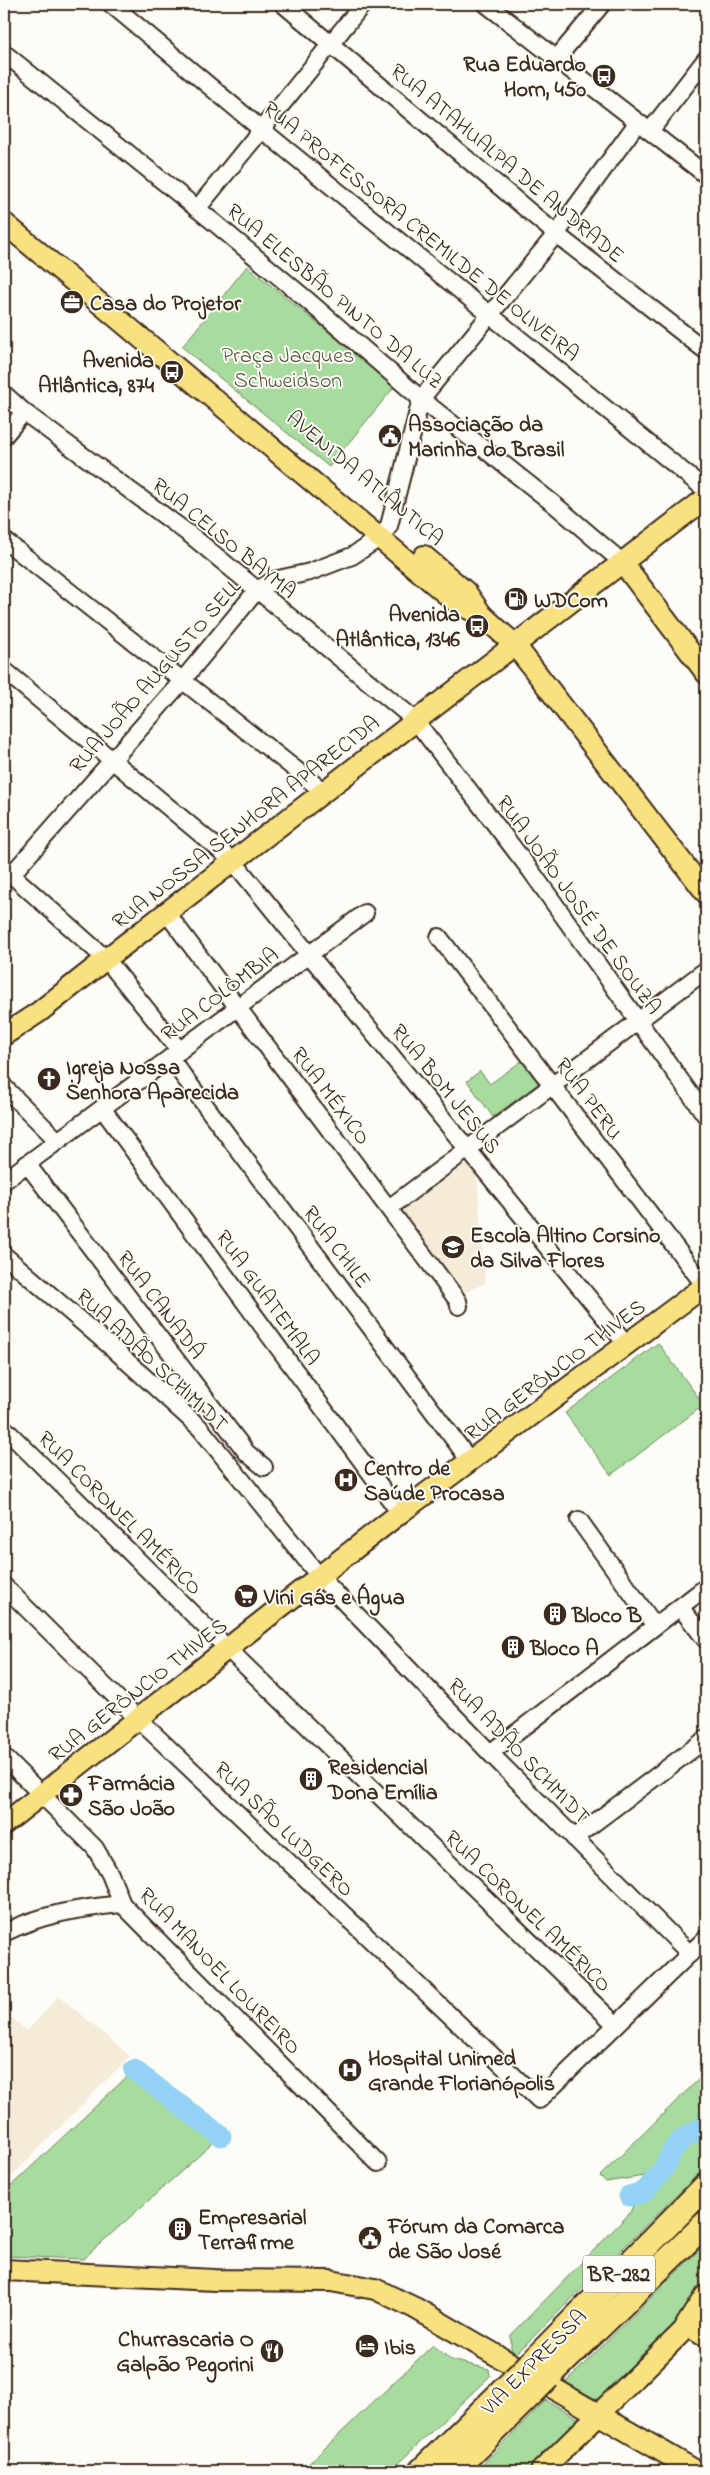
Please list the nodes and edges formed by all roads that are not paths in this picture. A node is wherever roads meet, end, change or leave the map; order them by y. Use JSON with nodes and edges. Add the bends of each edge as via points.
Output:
{"nodes":[{"id":1,"x":111,"y":4,"type":"edge"},
{"id":2,"x":283,"y":4,"type":"edge"},
{"id":3,"x":363,"y":4,"type":"edge"},
{"id":4,"x":486,"y":4,"type":"edge"},
{"id":5,"x":602,"y":4,"type":"edge"},
{"id":6,"x":331,"y":43,"type":"junction"},
{"id":7,"x":4,"y":53,"type":"edge"},
{"id":8,"x":556,"y":58,"type":"junction"},
{"id":9,"x":706,"y":59,"type":"edge"},
{"id":10,"x":644,"y":126,"type":"junction"},
{"id":11,"x":261,"y":129,"type":"junction"},
{"id":12,"x":706,"y":174,"type":"edge"},
{"id":13,"x":4,"y":208,"type":"edge"},
{"id":14,"x":197,"y":209,"type":"junction"},
{"id":15,"x":4,"y":223,"type":"edge"},
{"id":16,"x":556,"y":234,"type":"junction"},
{"id":17,"x":490,"y":314,"type":"junction"},
{"id":18,"x":128,"y":318,"type":"junction"},
{"id":19,"x":706,"y":351,"type":"edge"},
{"id":20,"x":4,"y":394,"type":"edge"},
{"id":21,"x":421,"y":399,"type":"junction"},
{"id":22,"x":24,"y":412,"type":"junction"},
{"id":23,"x":4,"y":436,"type":"edge"},
{"id":24,"x":706,"y":490,"type":"edge"},
{"id":25,"x":706,"y":498,"type":"edge"},
{"id":26,"x":385,"y":532,"type":"junction"},
{"id":27,"x":4,"y":540,"type":"edge"},
{"id":28,"x":622,"y":563,"type":"junction"},
{"id":29,"x":257,"y":590,"type":"junction"},
{"id":30,"x":515,"y":645,"type":"junction"},
{"id":31,"x":4,"y":670,"type":"edge"},
{"id":32,"x":706,"y":673,"type":"edge"},
{"id":33,"x":182,"y":681,"type":"junction"},
{"id":34,"x":415,"y":720,"type":"junction"},
{"id":35,"x":112,"y":760,"type":"junction"},
{"id":36,"x":323,"y":792,"type":"junction"},
{"id":37,"x":233,"y":861,"type":"junction"},
{"id":38,"x":8,"y":871,"type":"edge"},
{"id":39,"x":706,"y":893,"type":"edge"},
{"id":40,"x":166,"y":912,"type":"junction"},
{"id":41,"x":365,"y":913,"type":"dead end"},
{"id":42,"x":439,"y":937,"type":"dead end"},
{"id":43,"x":310,"y":954,"type":"junction"},
{"id":44,"x":106,"y":959,"type":"junction"},
{"id":45,"x":706,"y":970,"type":"edge"},
{"id":46,"x":238,"y":1008,"type":"junction"},
{"id":47,"x":639,"y":1020,"type":"junction"},
{"id":48,"x":4,"y":1035,"type":"edge"},
{"id":49,"x":175,"y":1054,"type":"junction"},
{"id":50,"x":552,"y":1085,"type":"junction"},
{"id":51,"x":4,"y":1086,"type":"edge"},
{"id":52,"x":102,"y":1108,"type":"junction"},
{"id":53,"x":706,"y":1116,"type":"edge"},
{"id":54,"x":58,"y":1141,"type":"junction"},
{"id":55,"x":467,"y":1149,"type":"junction"},
{"id":56,"x":27,"y":1164,"type":"junction"},
{"id":57,"x":4,"y":1181,"type":"edge"},
{"id":58,"x":389,"y":1208,"type":"junction"},
{"id":59,"x":7,"y":1263,"type":"edge"},
{"id":60,"x":706,"y":1286,"type":"edge"},
{"id":61,"x":459,"y":1306,"type":"dead end"},
{"id":62,"x":627,"y":1344,"type":"junction"},
{"id":63,"x":216,"y":1413,"type":"junction"},
{"id":64,"x":4,"y":1428,"type":"edge"},
{"id":65,"x":200,"y":1428,"type":"junction"},
{"id":66,"x":470,"y":1461,"type":"junction"},
{"id":67,"x":264,"y":1467,"type":"dead end"},
{"id":68,"x":400,"y":1514,"type":"junction"},
{"id":69,"x":579,"y":1520,"type":"dead end"},
{"id":70,"x":319,"y":1576,"type":"junction"},
{"id":71,"x":4,"y":1586,"type":"edge"},
{"id":72,"x":706,"y":1587,"type":"edge"},
{"id":73,"x":680,"y":1606,"type":"junction"},
{"id":74,"x":654,"y":1626,"type":"junction"},
{"id":75,"x":706,"y":1640,"type":"edge"},
{"id":76,"x":228,"y":1649,"type":"junction"},
{"id":77,"x":138,"y":1719,"type":"junction"},
{"id":78,"x":706,"y":1739,"type":"edge"},
{"id":79,"x":490,"y":1753,"type":"junction"},
{"id":80,"x":4,"y":1757,"type":"edge"},
{"id":81,"x":42,"y":1794,"type":"junction"},
{"id":82,"x":4,"y":1824,"type":"edge"},
{"id":83,"x":574,"y":1838,"type":"junction"},
{"id":84,"x":122,"y":1904,"type":"junction"},
{"id":85,"x":4,"y":1933,"type":"edge"},
{"id":86,"x":706,"y":1938,"type":"edge"},
{"id":87,"x":690,"y":1954,"type":"junction"},
{"id":88,"x":616,"y":2025,"type":"junction"},
{"id":89,"x":378,"y":2163,"type":"dead end"},
{"id":90,"x":706,"y":2186,"type":"edge"},
{"id":91,"x":706,"y":2223,"type":"edge"},
{"id":92,"x":4,"y":2270,"type":"edge"},
{"id":93,"x":706,"y":2298,"type":"edge"},
{"id":94,"x":697,"y":2331,"type":"edge"},
{"id":95,"x":531,"y":2378,"type":"junction"},
{"id":96,"x":596,"y":2416,"type":"junction"},
{"id":97,"x":421,"y":2471,"type":"edge"},
{"id":98,"x":453,"y":2471,"type":"edge"},
{"id":99,"x":541,"y":2471,"type":"edge"},
{"id":100,"x":696,"y":2471,"type":"edge"}],
"edges":[{"from":1,"to":11,"type":"street","name":"RUA PROFESSORA CREMILDE DE OLIVEIRA"},
{"from":2,"to":6,"type":"street","name":"RUA ATAHUALPA DE ANDRADE"},
{"from":3,"to":6,"type":"street"},
{"from":4,"to":8,"type":"street"},
{"from":5,"to":8,"type":"street"},
{"from":6,"to":11,"type":"street"},
{"from":6,"to":16,"type":"street","name":"RUA ATAHUALPA DE ANDRADE"},
{"from":7,"to":14,"type":"street","name":"RUA ELESBÃO PINTO DA LUZ"},
{"from":8,"to":10,"type":"street"},
{"from":9,"to":10,"type":"street"},
{"from":10,"to":12,"type":"street"},
{"from":10,"to":16,"type":"street"},
{"from":11,"to":14,"type":"street"},
{"from":11,"to":17,"type":"street","name":"RUA PROFESSORA CREMILDE DE OLIVEIRA"},
{"from":13,"to":18,"type":"main road","name":"AVENIDA ATLÂNTICA"},
{"from":14,"to":21,"type":"street","name":"RUA ELESBÃO PINTO DA LUZ"},
{"from":15,"to":18,"type":"main road","name":"AVENIDA ATLÂNTICA"},
{"from":16,"to":17,"type":"street"},
{"from":16,"to":19,"type":"street","name":"RUA ATAHUALPA DE ANDRADE"},
{"from":17,"to":21,"type":"street"},
{"from":17,"to":24,"type":"street","name":"RUA PROFESSORA CREMILDE DE OLIVEIRA"},
{"from":18,"to":26,"type":"main road","name":"AVENIDA ATLÂNTICA"},
{"from":20,"to":22,"type":"street","name":"RUA CELSO BAYMA"},
{"from":21,"to":26,"type":"street"},
{"from":21,"to":28,"type":"street","name":"RUA ELESBÃO PINTO DA LUZ"},
{"from":22,"to":23,"type":"street"},
{"from":22,"to":29,"type":"street","name":"RUA CELSO BAYMA","via":[[193,537]]},
{"from":25,"to":28,"type":"main road","name":"RUA NOSSA SENHORA APARECIDA"},
{"from":26,"to":29,"type":"street","name":"RUA JOÃO AUGUSTO SELL","via":[[368,547],[336,564],[274,580]]},
{"from":26,"to":30,"type":"main road","name":"AVENIDA ATLÂNTICA"},
{"from":27,"to":33,"type":"street"},
{"from":28,"to":30,"type":"main road","name":"RUA NOSSA SENHORA APARECIDA"},
{"from":28,"to":32,"type":"main road","name":"RUA ELESBÃO PINTO DA LUZ"},
{"from":29,"to":33,"type":"street","name":"RUA JOÃO AUGUSTO SELL"},
{"from":29,"to":34,"type":"street","name":"RUA CELSO BAYMA"},
{"from":30,"to":34,"type":"main road","name":"RUA NOSSA SENHORA APARECIDA"},
{"from":30,"to":39,"type":"main road","name":"AVENIDA ATLÂNTICA"},
{"from":31,"to":35,"type":"street","name":"RUA BOM JESUS"},
{"from":33,"to":35,"type":"street","name":"RUA JOÃO AUGUSTO SELL"},
{"from":33,"to":36,"type":"street"},
{"from":34,"to":36,"type":"main road","name":"RUA NOSSA SENHORA APARECIDA"},
{"from":34,"to":47,"type":"street","name":"RUA JOÃO JOSÉ DE SOUZA","via":[[531,871]]},
{"from":35,"to":37,"type":"street","name":"RUA BOM JESUS"},
{"from":35,"to":38,"type":"street","name":"RUA JOÃO AUGUSTO SELL"},
{"from":36,"to":37,"type":"main road","name":"RUA NOSSA SENHORA APARECIDA"},
{"from":37,"to":40,"type":"main road","name":"RUA NOSSA SENHORA APARECIDA"},
{"from":37,"to":43,"type":"street","name":"RUA BOM JESUS"},
{"from":38,"to":44,"type":"street","name":"RUA CHILE"},
{"from":40,"to":44,"type":"main road","name":"RUA NOSSA SENHORA APARECIDA"},
{"from":40,"to":46,"type":"street","name":"RUA MÉXICO"},
{"from":41,"to":43,"type":"street","name":"RUA COLÔMBIA"},
{"from":42,"to":50,"type":"street","name":"RUA PERU"},
{"from":43,"to":46,"type":"street","name":"RUA COLÔMBIA"},
{"from":43,"to":55,"type":"street","name":"RUA BOM JESUS"},
{"from":44,"to":48,"type":"main road","name":"RUA NOSSA SENHORA APARECIDA"},
{"from":44,"to":49,"type":"street","name":"RUA CHILE"},
{"from":45,"to":47,"type":"street"},
{"from":46,"to":49,"type":"street","name":"RUA COLÔMBIA"},
{"from":46,"to":58,"type":"street","name":"RUA MÉXICO"},
{"from":47,"to":50,"type":"street"},
{"from":47,"to":53,"type":"street","name":"RUA JOÃO JOSÉ DE SOUZA"},
{"from":49,"to":52,"type":"street","name":"RUA COLÔMBIA"},
{"from":49,"to":66,"type":"street","name":"RUA CHILE"},
{"from":50,"to":55,"type":"street"},
{"from":50,"to":60,"type":"street","name":"RUA PERU"},
{"from":51,"to":54,"type":"street"},
{"from":52,"to":54,"type":"street","name":"RUA COLÔMBIA"},
{"from":52,"to":68,"type":"street","name":"RUA GUATEMALA"},
{"from":54,"to":56,"type":"street","name":"RUA COLÔMBIA"},
{"from":55,"to":58,"type":"street"},
{"from":55,"to":62,"type":"street","name":"RUA BOM JESUS"},
{"from":56,"to":57,"type":"street","name":"RUA COLÔMBIA"},
{"from":56,"to":63,"type":"street","name":"RUA CANADÁ"},
{"from":58,"to":61,"type":"street","name":"RUA MÉXICO"},
{"from":59,"to":65,"type":"street","name":"RUA ADÃO SCHIMIDT","via":[[118,1353]]},
{"from":60,"to":62,"type":"main road","name":"RUA GERÔNCIO THIVES"},
{"from":62,"to":66,"type":"main road","name":"RUA GERÔNCIO THIVES"},
{"from":63,"to":65,"type":"street"},
{"from":63,"to":67,"type":"street","name":"RUA CANADÁ","via":[[247,1453]]},
{"from":64,"to":76,"type":"street","name":"RUA CORONEL AMÉRICO"},
{"from":65,"to":70,"type":"street","name":"RUA ADÃO SCHIMIDT"},
{"from":66,"to":68,"type":"main road","name":"RUA GERÔNCIO THIVES"},
{"from":68,"to":70,"type":"main road","name":"RUA GERÔNCIO THIVES"},
{"from":69,"to":74,"type":"street"},
{"from":70,"to":76,"type":"main road","name":"RUA GERÔNCIO THIVES"},
{"from":70,"to":79,"type":"street","name":"RUA ADÃO SCHMIDT"},
{"from":71,"to":77,"type":"street","name":"RUA SÃO LUDGERO"},
{"from":72,"to":73,"type":"street"},
{"from":73,"to":74,"type":"street"},
{"from":73,"to":75,"type":"street"},
{"from":74,"to":79,"type":"street"},
{"from":76,"to":77,"type":"main road","name":"RUA GERÔNCIO THIVES"},
{"from":76,"to":88,"type":"street","name":"RUA CORONEL AMÉRICO"},
{"from":77,"to":81,"type":"main road","name":"RUA GERÔNCIO THIVES"},
{"from":77,"to":88,"type":"street","name":"RUA SÃO LUDGERO","via":[[539,2100]]},
{"from":78,"to":83,"type":"street"},
{"from":79,"to":83,"type":"street","name":"RUA ADÃO SCHMIDT"},
{"from":80,"to":81,"type":"street","name":"RUA MANOEL LOUREIRO"},
{"from":81,"to":82,"type":"main road","name":"RUA GERÔNCIO THIVES"},
{"from":81,"to":84,"type":"street","name":"RUA MANOEL LOUREIRO","via":[[101,1856]]},
{"from":83,"to":87,"type":"street","name":"RUA ADÃO SCHMIDT"},
{"from":84,"to":85,"type":"street","via":[[55,1914]]},
{"from":84,"to":89,"type":"street","name":"RUA MANOEL LOUREIRO"},
{"from":86,"to":87,"type":"street"},
{"from":87,"to":88,"type":"street"},
{"from":90,"to":95,"type":"highway","name":"VIA EXPRESSA","number":"BR-282"},
{"from":91,"to":95,"type":"highway","name":"VIA EXPRESSA","number":"BR-282"},
{"from":92,"to":96,"type":"main road","via":[[215,2280],[325,2281],[360,2285],[424,2313]]},
{"from":93,"to":94,"type":"highway"},
{"from":94,"to":96,"type":"main road"},
{"from":95,"to":97,"type":"highway","name":"VIA EXPRESSA","number":"BR-282"},
{"from":95,"to":98,"type":"highway","name":"VIA EXPRESSA","number":"BR-282"},
{"from":96,"to":99,"type":"main road"},
{"from":96,"to":100,"type":"main road"}]}
